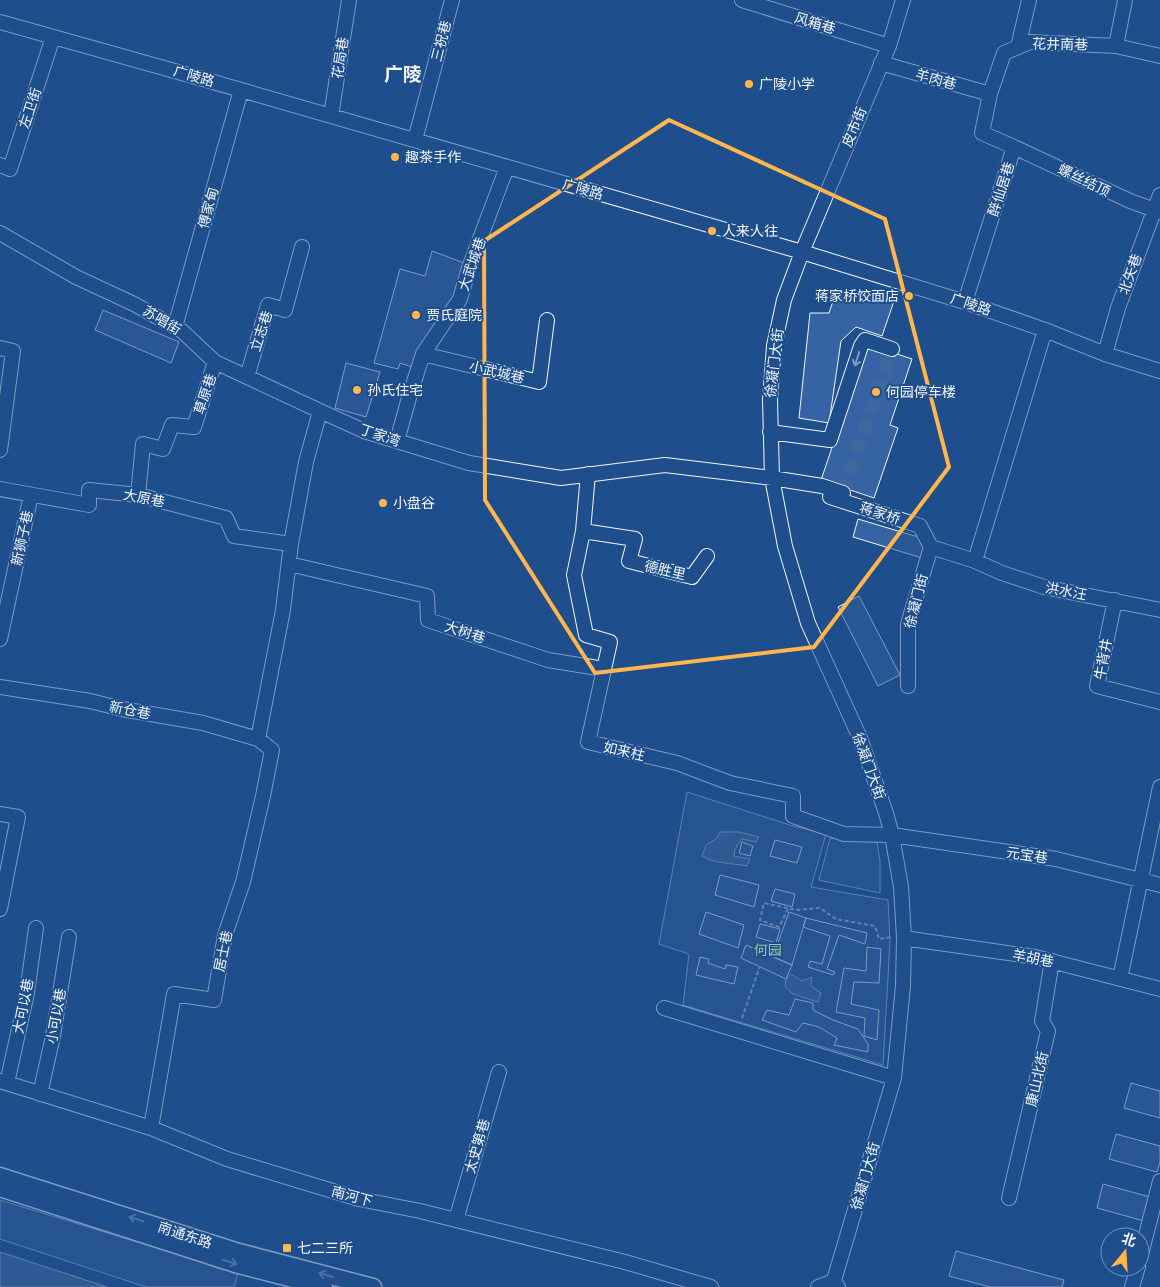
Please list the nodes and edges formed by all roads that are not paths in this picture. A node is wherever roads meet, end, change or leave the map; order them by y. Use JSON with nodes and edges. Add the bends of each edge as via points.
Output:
{"nodes":[{"id":1,"x":349,"y":0,"type":"edge"},
{"id":2,"x":452,"y":0,"type":"edge"},
{"id":3,"x":742,"y":0,"type":"edge"},
{"id":4,"x":903,"y":0,"type":"edge"},
{"id":5,"x":1029,"y":0,"type":"edge"},
{"id":6,"x":1125,"y":0,"type":"edge"},
{"id":7,"x":0,"y":22,"type":"edge"},
{"id":8,"x":53,"y":37,"type":"junction"},
{"id":9,"x":889,"y":46,"type":"junction"},
{"id":10,"x":1116,"y":46,"type":"junction"},
{"id":11,"x":1018,"y":47,"type":"junction"},
{"id":12,"x":1160,"y":56,"type":"edge"},
{"id":13,"x":881,"y":63,"type":"junction"},
{"id":14,"x":241,"y":90,"type":"junction"},
{"id":15,"x":990,"y":94,"type":"junction"},
{"id":16,"x":331,"y":116,"type":"junction"},
{"id":17,"x":415,"y":140,"type":"junction"},
{"id":18,"x":1014,"y":146,"type":"junction"},
{"id":19,"x":0,"y":165,"type":"edge"},
{"id":20,"x":507,"y":167,"type":"junction"},
{"id":21,"x":1160,"y":195,"type":"edge"},
{"id":22,"x":1158,"y":211,"type":"edge"},
{"id":23,"x":0,"y":234,"type":"edge"},
{"id":24,"x":302,"y":247,"type":"dead end"},
{"id":25,"x":802,"y":252,"type":"junction"},
{"id":26,"x":964,"y":302,"type":"junction"},
{"id":27,"x":547,"y":320,"type":"dead end"},
{"id":28,"x":176,"y":327,"type":"junction"},
{"id":29,"x":1045,"y":330,"type":"junction"},
{"id":30,"x":0,"y":348,"type":"edge"},
{"id":31,"x":892,"y":349,"type":"dead end"},
{"id":32,"x":423,"y":354,"type":"junction"},
{"id":33,"x":1105,"y":354,"type":"junction"},
{"id":34,"x":216,"y":362,"type":"junction"},
{"id":35,"x":1160,"y":371,"type":"edge"},
{"id":36,"x":247,"y":377,"type":"junction"},
{"id":37,"x":320,"y":411,"type":"junction"},
{"id":38,"x":770,"y":432,"type":"junction"},
{"id":39,"x":397,"y":441,"type":"junction"},
{"id":40,"x":0,"y":450,"type":"edge"},
{"id":41,"x":588,"y":474,"type":"junction"},
{"id":42,"x":772,"y":478,"type":"junction"},
{"id":43,"x":0,"y":489,"type":"edge"},
{"id":44,"x":843,"y":494,"type":"dead end"},
{"id":45,"x":31,"y":495,"type":"junction"},
{"id":46,"x":138,"y":495,"type":"junction"},
{"id":47,"x":583,"y":531,"type":"junction"},
{"id":48,"x":291,"y":544,"type":"junction"},
{"id":49,"x":930,"y":547,"type":"junction"},
{"id":50,"x":707,"y":556,"type":"dead end"},
{"id":51,"x":975,"y":561,"type":"junction"},
{"id":52,"x":289,"y":564,"type":"junction"},
{"id":53,"x":1115,"y":600,"type":"junction"},
{"id":54,"x":1160,"y":610,"type":"edge"},
{"id":55,"x":0,"y":639,"type":"edge"},
{"id":56,"x":604,"y":669,"type":"junction"},
{"id":57,"x":908,"y":686,"type":"dead end"},
{"id":58,"x":0,"y":687,"type":"edge"},
{"id":59,"x":1160,"y":702,"type":"edge"},
{"id":60,"x":258,"y":739,"type":"junction"},
{"id":61,"x":1160,"y":787,"type":"edge"},
{"id":62,"x":0,"y":814,"type":"edge"},
{"id":63,"x":892,"y":835,"type":"junction"},
{"id":64,"x":1141,"y":880,"type":"junction"},
{"id":65,"x":1160,"y":885,"type":"edge"},
{"id":66,"x":0,"y":909,"type":"edge"},
{"id":67,"x":36,"y":928,"type":"dead end"},
{"id":68,"x":68,"y":937,"type":"dead end"},
{"id":69,"x":904,"y":938,"type":"junction"},
{"id":70,"x":1052,"y":961,"type":"junction"},
{"id":71,"x":1120,"y":978,"type":"junction"},
{"id":72,"x":1160,"y":989,"type":"edge"},
{"id":73,"x":664,"y":1008,"type":"dead end"},
{"id":74,"x":499,"y":1072,"type":"dead end"},
{"id":75,"x":894,"y":1078,"type":"junction"},
{"id":76,"x":4,"y":1082,"type":"edge"},
{"id":77,"x":40,"y":1094,"type":"junction"},
{"id":78,"x":151,"y":1128,"type":"junction"},
{"id":79,"x":0,"y":1176,"type":"edge"},
{"id":80,"x":1160,"y":1181,"type":"edge"},
{"id":81,"x":0,"y":1188,"type":"edge"},
{"id":82,"x":1009,"y":1198,"type":"dead end"},
{"id":83,"x":456,"y":1220,"type":"junction"},
{"id":84,"x":1148,"y":1227,"type":"edge"},
{"id":85,"x":835,"y":1285,"type":"edge"},
{"id":86,"x":324,"y":1287,"type":"edge"},
{"id":87,"x":373,"y":1287,"type":"edge"},
{"id":88,"x":711,"y":1287,"type":"edge"},
{"id":89,"x":818,"y":1287,"type":"edge"}],
"edges":[{"from":1,"to":16,"type":"street","name":"花局巷"},
{"from":2,"to":17,"type":"street","name":"三祝巷"},
{"from":3,"to":9,"type":"street","name":"风箱巷"},
{"from":4,"to":9,"type":"street","name":"皮市街"},
{"from":5,"to":11,"type":"street"},
{"from":6,"to":10,"type":"street"},
{"from":7,"to":8,"type":"street","name":"广陵路"},
{"from":8,"to":14,"type":"street","name":"广陵路"},
{"from":8,"to":19,"type":"street","name":"左卫街","via":[[10,169]]},
{"from":9,"to":13,"type":"street","name":"皮市街"},
{"from":10,"to":11,"type":"street","name":"花井南巷","via":[[1030,42]]},
{"from":10,"to":12,"type":"street","name":"花井南巷"},
{"from":11,"to":15,"type":"street","name":"花井南巷","via":[[1004,53]]},
{"from":13,"to":15,"type":"street","name":"羊肉巷"},
{"from":13,"to":25,"type":"street","name":"皮市街"},
{"from":14,"to":16,"type":"street","name":"广陵路"},
{"from":14,"to":28,"type":"street","name":"傅家甸"},
{"from":15,"to":18,"type":"street","name":"醉仙居巷","via":[[982,133]]},
{"from":16,"to":17,"type":"street","name":"广陵路"},
{"from":17,"to":20,"type":"street","name":"广陵路"},
{"from":18,"to":22,"type":"street","name":"螺丝结顶"},
{"from":18,"to":26,"type":"street","name":"醉仙居巷"},
{"from":20,"to":25,"type":"street","name":"广陵路"},
{"from":20,"to":32,"type":"street","name":"大武城巷","via":[[468,268],[460,299]]},
{"from":21,"to":22,"type":"street","name":"北矢巷"},
{"from":22,"to":33,"type":"street","name":"北矢巷","via":[[1134,261]]},
{"from":23,"to":28,"type":"street","name":"苏唱街","via":[[76,277]]},
{"from":24,"to":36,"type":"street","name":"立志巷","via":[[285,310],[268,305]]},
{"from":25,"to":26,"type":"street","name":"广陵路"},
{"from":25,"to":38,"type":"street","name":"徐凝门大街","via":[[784,300],[774,346]]},
{"from":26,"to":29,"type":"street","name":"广陵路"},
{"from":27,"to":32,"type":"street","name":"小武城巷","via":[[539,382]]},
{"from":28,"to":34,"type":"street","name":"苏唱街"},
{"from":29,"to":33,"type":"street","name":"广陵路"},
{"from":29,"to":51,"type":"street"},
{"from":30,"to":40,"type":"street","via":[[13,350]]},
{"from":31,"to":38,"type":"street","one_way":true,"via":[[865,340],[830,440]]},
{"from":32,"to":39,"type":"street","name":"大武城巷"},
{"from":33,"to":35,"type":"street","name":"广陵路"},
{"from":34,"to":36,"type":"street","name":"苏唱街"},
{"from":34,"to":46,"type":"street","name":"草原巷","via":[[194,426],[172,426],[163,448],[143,444]]},
{"from":36,"to":37,"type":"street","name":"苏唱街"},
{"from":37,"to":39,"type":"street","name":"丁家湾","via":[[364,431]]},
{"from":37,"to":48,"type":"street","via":[[306,462]]},
{"from":38,"to":42,"type":"street","name":"徐凝门大街"},
{"from":39,"to":41,"type":"street","name":"丁家湾","via":[[468,463],[562,478]]},
{"from":41,"to":42,"type":"street","name":"丁家湾","via":[[665,465]]},
{"from":41,"to":47,"type":"street","name":"如来柱"},
{"from":42,"to":44,"type":"street","via":[[822,486]]},
{"from":42,"to":49,"type":"street","name":"蒋家桥","via":[[920,526]]},
{"from":42,"to":63,"type":"street","name":"徐凝门大街","via":[[785,546],[808,623],[860,738]]},
{"from":43,"to":45,"type":"street","name":"大原巷"},
{"from":45,"to":46,"type":"street","name":"大原巷","via":[[89,505],[89,490]]},
{"from":45,"to":55,"type":"street","name":"新狮子巷"},
{"from":46,"to":48,"type":"street","name":"大原巷","via":[[226,518],[234,536]]},
{"from":47,"to":50,"type":"street","name":"德胜里","via":[[635,539],[629,561],[692,577]]},
{"from":47,"to":56,"type":"street","name":"如来柱","via":[[574,575],[586,635],[610,642]]},
{"from":48,"to":52,"type":"street"},
{"from":49,"to":51,"type":"street"},
{"from":49,"to":57,"type":"street","name":"徐凝门街","via":[[908,624]]},
{"from":51,"to":53,"type":"street","name":"洪水汪","via":[[1044,587]]},
{"from":52,"to":56,"type":"street","name":"大树巷","via":[[427,596],[428,620],[548,660]]},
{"from":52,"to":60,"type":"street"},
{"from":53,"to":54,"type":"street","name":"洪水汪"},
{"from":53,"to":59,"type":"street","name":"牛背井","via":[[1097,686]]},
{"from":56,"to":63,"type":"street","name":"如来柱","via":[[588,742],[677,763],[730,784],[794,796],[793,816],[844,834]]},
{"from":58,"to":60,"type":"street","name":"新仓巷","via":[[203,723]]},
{"from":60,"to":78,"type":"street","name":"居士巷","via":[[272,750],[243,882],[225,935],[214,1000],[174,994]]},
{"from":61,"to":64,"type":"street"},
{"from":62,"to":66,"type":"street","via":[[18,817]]},
{"from":63,"to":64,"type":"street","name":"元宝巷","via":[[1056,859]]},
{"from":63,"to":69,"type":"street","name":"徐凝门大街","via":[[901,887]]},
{"from":64,"to":65,"type":"street","name":"元宝巷"},
{"from":64,"to":71,"type":"street"},
{"from":67,"to":76,"type":"street","name":"大可以巷","via":[[27,993]]},
{"from":68,"to":77,"type":"street","name":"小可以巷","via":[[53,1036]]},
{"from":69,"to":70,"type":"street","name":"羊胡巷"},
{"from":69,"to":75,"type":"street","name":"徐凝门大街"},
{"from":70,"to":71,"type":"street","name":"羊胡巷"},
{"from":70,"to":82,"type":"street","name":"康山北街","via":[[1042,1021],[1048,1031]]},
{"from":71,"to":72,"type":"street","name":"羊胡巷"},
{"from":73,"to":75,"type":"street"},
{"from":74,"to":83,"type":"street","name":"太史第巷"},
{"from":75,"to":85,"type":"street","name":"徐凝门大街"},
{"from":76,"to":77,"type":"street","name":"南河下"},
{"from":77,"to":78,"type":"street","name":"南河下"},
{"from":78,"to":83,"type":"street","name":"南河下","via":[[227,1159],[359,1199]]},
{"from":87,"to":79,"type":"main road","name":"南通东路","one_way":true,"via":[[239,1252]]},
{"from":80,"to":84,"type":"street"},
{"from":81,"to":86,"type":"main road","name":"南通东路","one_way":true,"via":[[236,1264]]},
{"from":83,"to":88,"type":"street","name":"南河下"},
{"from":85,"to":89,"type":"street"}]}
